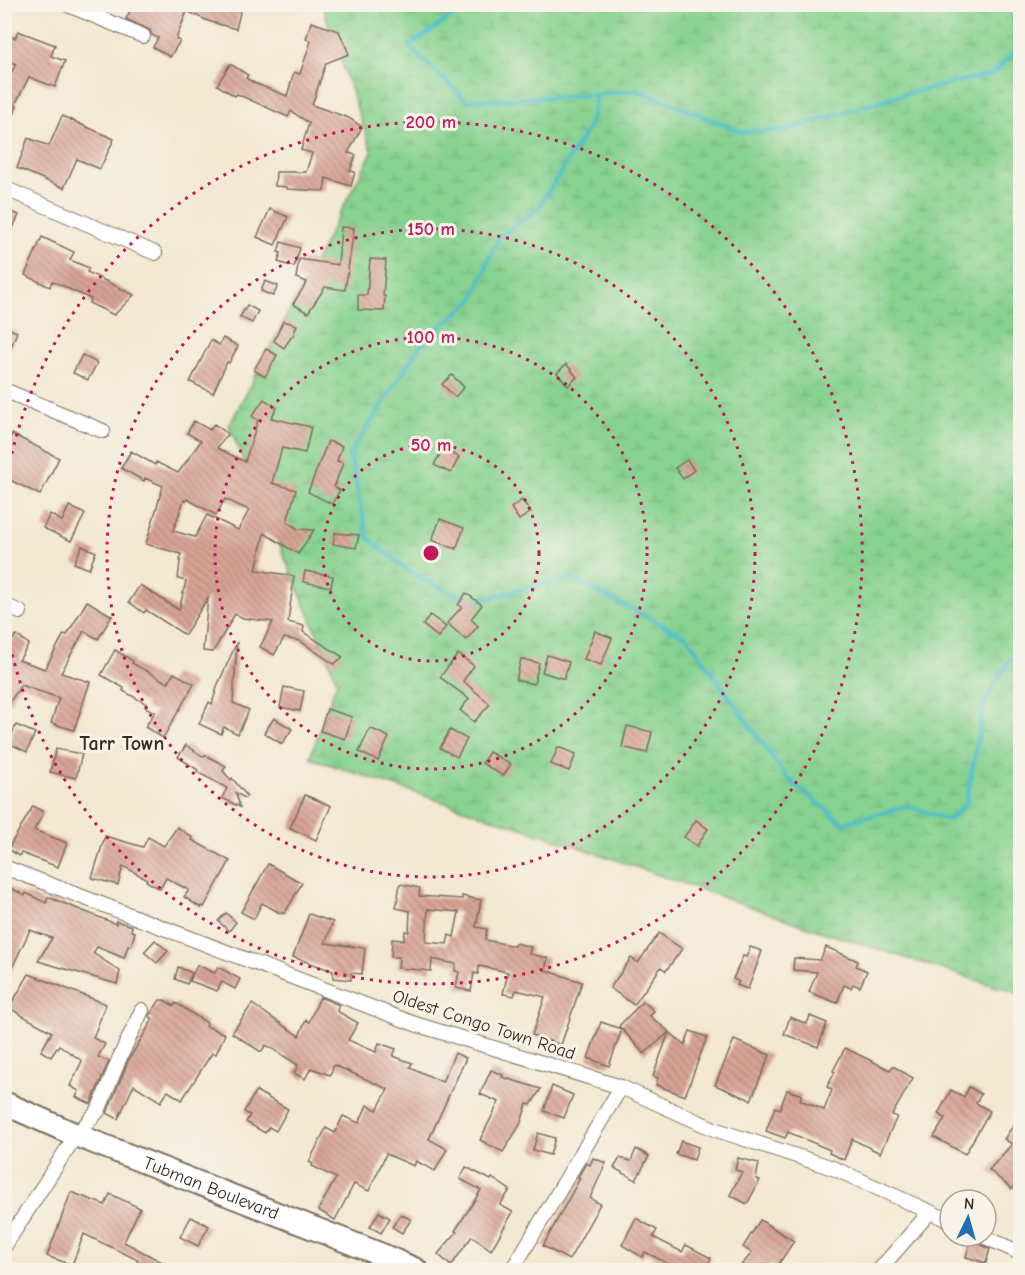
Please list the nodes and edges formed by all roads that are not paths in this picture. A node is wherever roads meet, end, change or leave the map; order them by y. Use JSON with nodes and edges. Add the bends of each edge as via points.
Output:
{"nodes":[{"id":1,"x":66,"y":4,"type":"edge"},
{"id":2,"x":143,"y":36,"type":"dead end"},
{"id":3,"x":4,"y":188,"type":"edge"},
{"id":4,"x":155,"y":253,"type":"dead end"},
{"id":5,"x":4,"y":390,"type":"edge"},
{"id":6,"x":103,"y":431,"type":"dead end"},
{"id":7,"x":4,"y":605,"type":"edge"},
{"id":8,"x":20,"y":612,"type":"dead end"},
{"id":9,"x":4,"y":867,"type":"edge"},
{"id":10,"x":142,"y":1010,"type":"dead end"},
{"id":11,"x":621,"y":1087,"type":"junction"},
{"id":12,"x":4,"y":1103,"type":"edge"},
{"id":13,"x":76,"y":1135,"type":"junction"},
{"id":14,"x":930,"y":1212,"type":"junction"},
{"id":15,"x":938,"y":1216,"type":"edge"},
{"id":16,"x":998,"y":1243,"type":"edge"},
{"id":17,"x":4,"y":1247,"type":"edge"},
{"id":18,"x":1020,"y":1253,"type":"edge"},
{"id":19,"x":416,"y":1270,"type":"edge"},
{"id":20,"x":512,"y":1270,"type":"edge"},
{"id":21,"x":879,"y":1270,"type":"edge"}],
"edges":[{"from":1,"to":2,"type":"street"},
{"from":3,"to":4,"type":"street"},
{"from":5,"to":6,"type":"street"},
{"from":7,"to":8,"type":"street"},
{"from":9,"to":11,"type":"street","name":"Oldest Congo Town Road","via":[[415,1024]]},
{"from":10,"to":13,"type":"street","via":[[98,1111]]},
{"from":11,"to":14,"type":"street","name":"Oldest Congo Town Road","via":[[714,1129],[833,1168]]},
{"from":11,"to":20,"type":"street"},
{"from":12,"to":13,"type":"highway","name":"Tubman Boulevard"},
{"from":13,"to":17,"type":"street"},
{"from":13,"to":19,"type":"highway","name":"Tubman Boulevard"},
{"from":14,"to":15,"type":"street","name":"Oldest Congo Town Road"},
{"from":14,"to":21,"type":"street"},
{"from":16,"to":18,"type":"street"}]}
